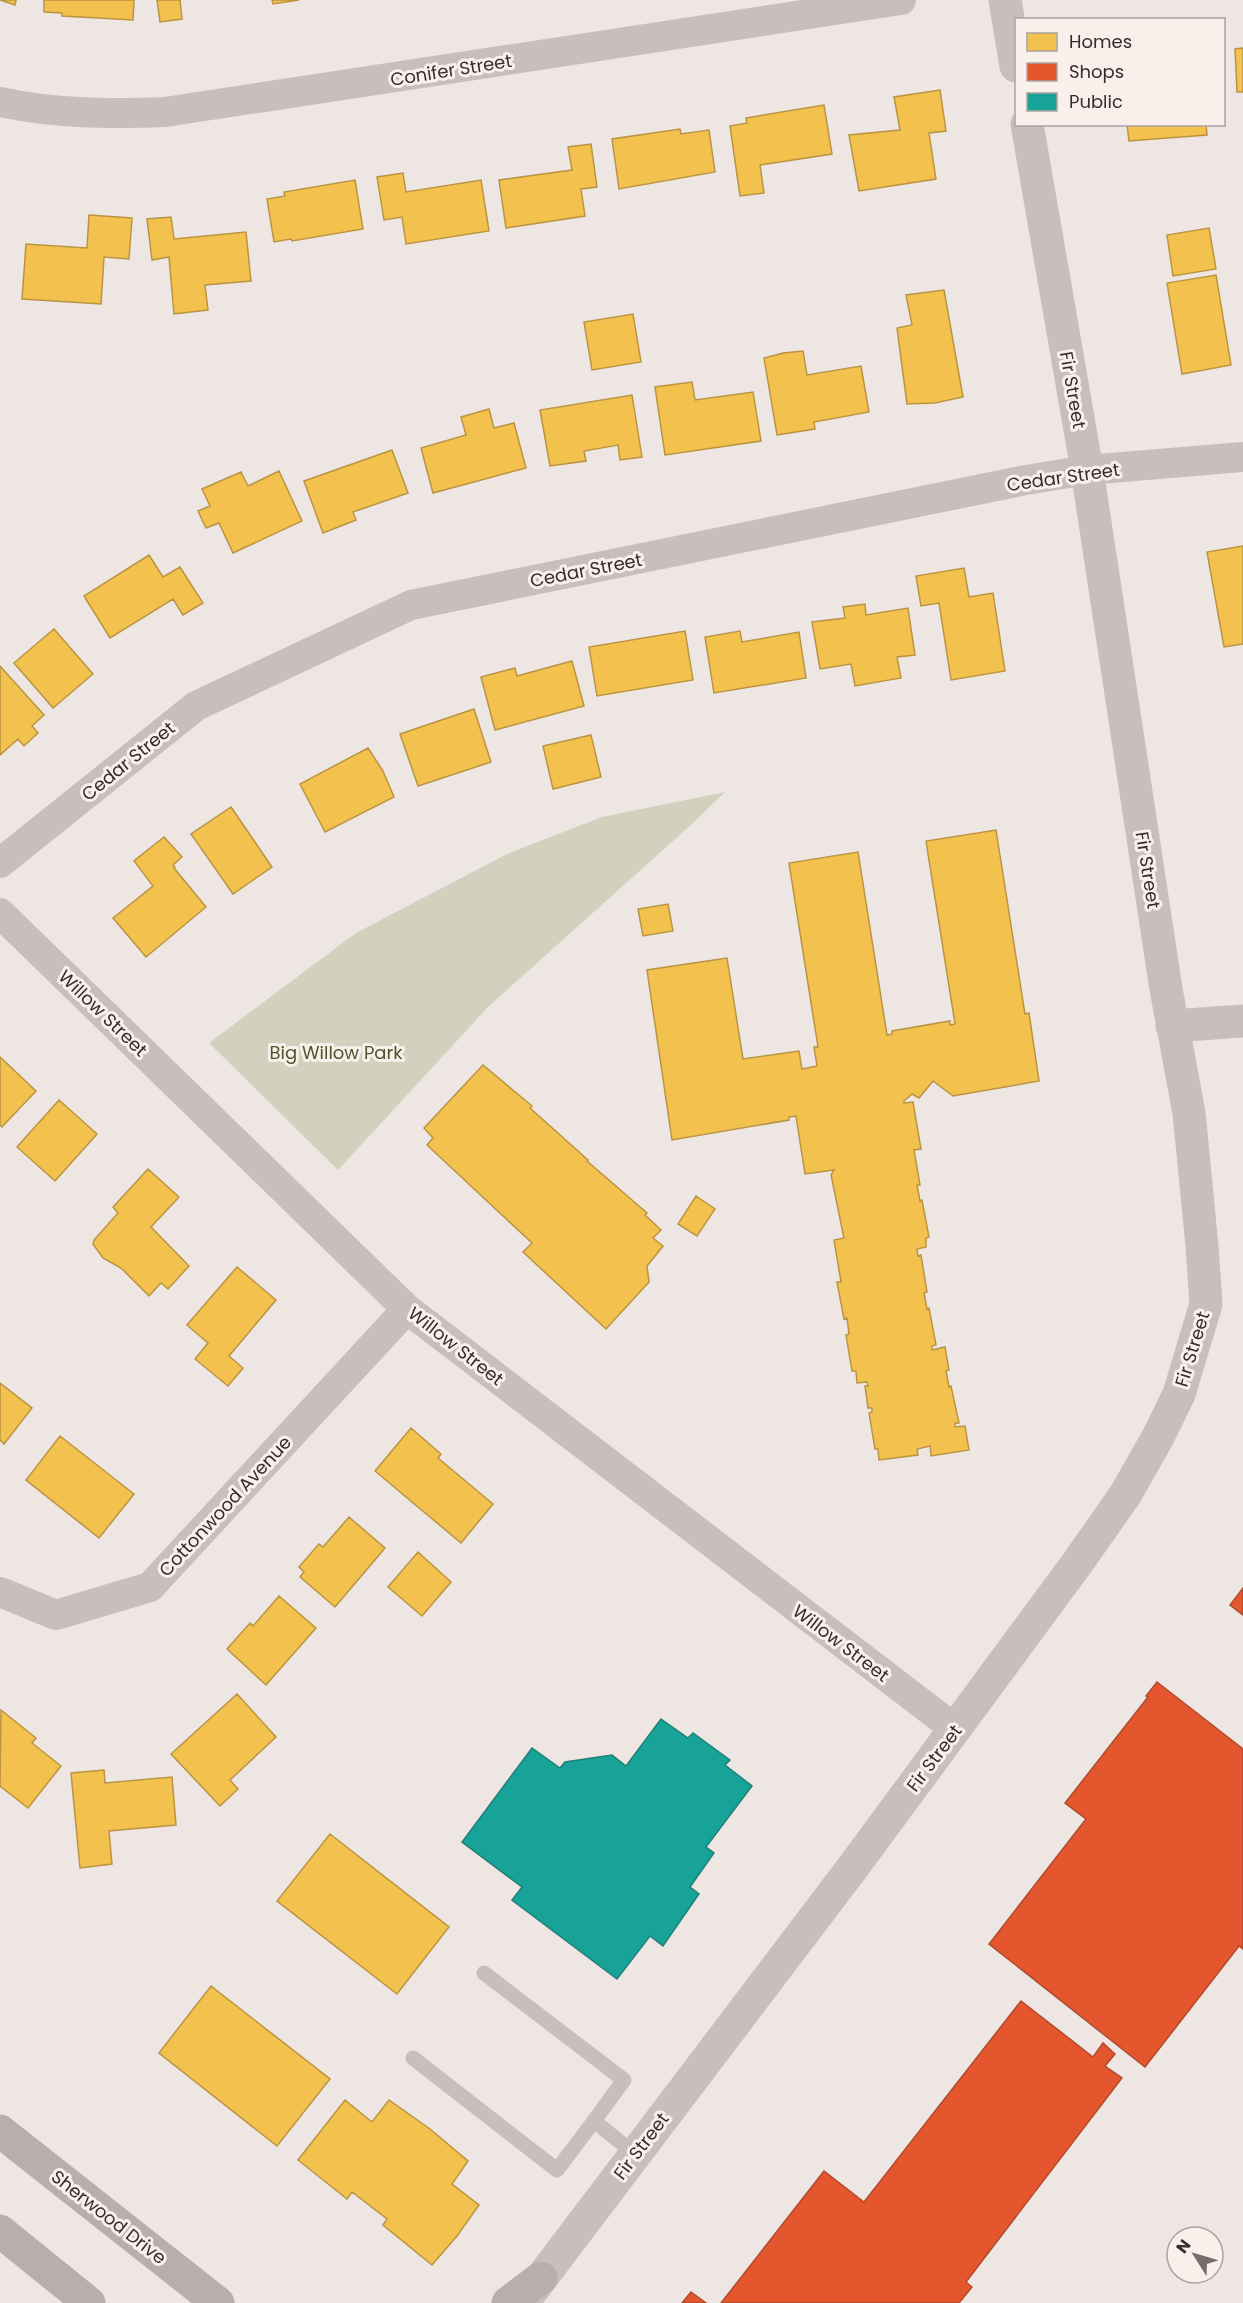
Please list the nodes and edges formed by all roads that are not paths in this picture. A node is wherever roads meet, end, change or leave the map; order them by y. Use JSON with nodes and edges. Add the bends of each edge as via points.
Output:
{"nodes":[{"id":1,"x":901,"y":0,"type":"edge"},
{"id":2,"x":1005,"y":0,"type":"edge"},
{"id":3,"x":1015,"y":55,"type":"edge"},
{"id":4,"x":0,"y":102,"type":"edge"},
{"id":5,"x":1027,"y":126,"type":"edge"},
{"id":6,"x":1243,"y":457,"type":"edge"},
{"id":7,"x":1088,"y":470,"type":"junction"},
{"id":8,"x":0,"y":863,"type":"edge"},
{"id":9,"x":0,"y":914,"type":"edge"},
{"id":10,"x":1243,"y":1021,"type":"edge"},
{"id":11,"x":1172,"y":1026,"type":"junction"},
{"id":12,"x":407,"y":1309,"type":"junction"},
{"id":13,"x":0,"y":1592,"type":"edge"},
{"id":14,"x":956,"y":1729,"type":"junction"},
{"id":15,"x":483,"y":1973,"type":"dead end"},
{"id":16,"x":413,"y":2058,"type":"dead end"},
{"id":17,"x":594,"y":2121,"type":"junction"},
{"id":18,"x":0,"y":2131,"type":"edge"},
{"id":19,"x":635,"y":2154,"type":"junction"},
{"id":20,"x":0,"y":2231,"type":"edge"},
{"id":21,"x":36,"y":2261,"type":"junction"},
{"id":22,"x":167,"y":2262,"type":"junction"},
{"id":23,"x":533,"y":2294,"type":"edge"},
{"id":24,"x":77,"y":2303,"type":"edge"},
{"id":25,"x":89,"y":2303,"type":"edge"},
{"id":26,"x":218,"y":2303,"type":"edge"},
{"id":27,"x":246,"y":2303,"type":"edge"},
{"id":28,"x":508,"y":2303,"type":"edge"}],
"edges":[{"from":1,"to":4,"type":"street","name":"Conifer Street","via":[[165,112],[100,114],[35,110]]},
{"from":2,"to":3,"type":"street"},
{"from":5,"to":7,"type":"street","name":"Fir Street"},
{"from":6,"to":7,"type":"street","name":"Cedar Street"},
{"from":7,"to":8,"type":"street","name":"Cedar Street","via":[[411,605],[196,706]]},
{"from":7,"to":11,"type":"street","name":"Fir Street"},
{"from":9,"to":12,"type":"street","name":"Willow Street"},
{"from":10,"to":11,"type":"street"},
{"from":11,"to":14,"type":"street","name":"Fir Street","via":[[1189,1113],[1206,1304],[1179,1394],[1125,1495]]},
{"from":12,"to":13,"type":"street","name":"Cottonwood Avenue","via":[[150,1587],[56,1615]]},
{"from":12,"to":14,"type":"street","name":"Willow Street"},
{"from":14,"to":19,"type":"street","name":"Fir Street"},
{"from":15,"to":17,"type":"lane","via":[[624,2080]]},
{"from":16,"to":17,"type":"lane","via":[[557,2170]]},
{"from":17,"to":19,"type":"lane"},
{"from":18,"to":22,"type":"main road","name":"Sherwood Drive"},
{"from":19,"to":23,"type":"street","name":"Fir Street"},
{"from":20,"to":21,"type":"main road"},
{"from":21,"to":24,"type":"main road"},
{"from":21,"to":25,"type":"main road"},
{"from":22,"to":26,"type":"main road","name":"Sherwood Drive"},
{"from":22,"to":27,"type":"main road"},
{"from":23,"to":28,"type":"main road"}]}
